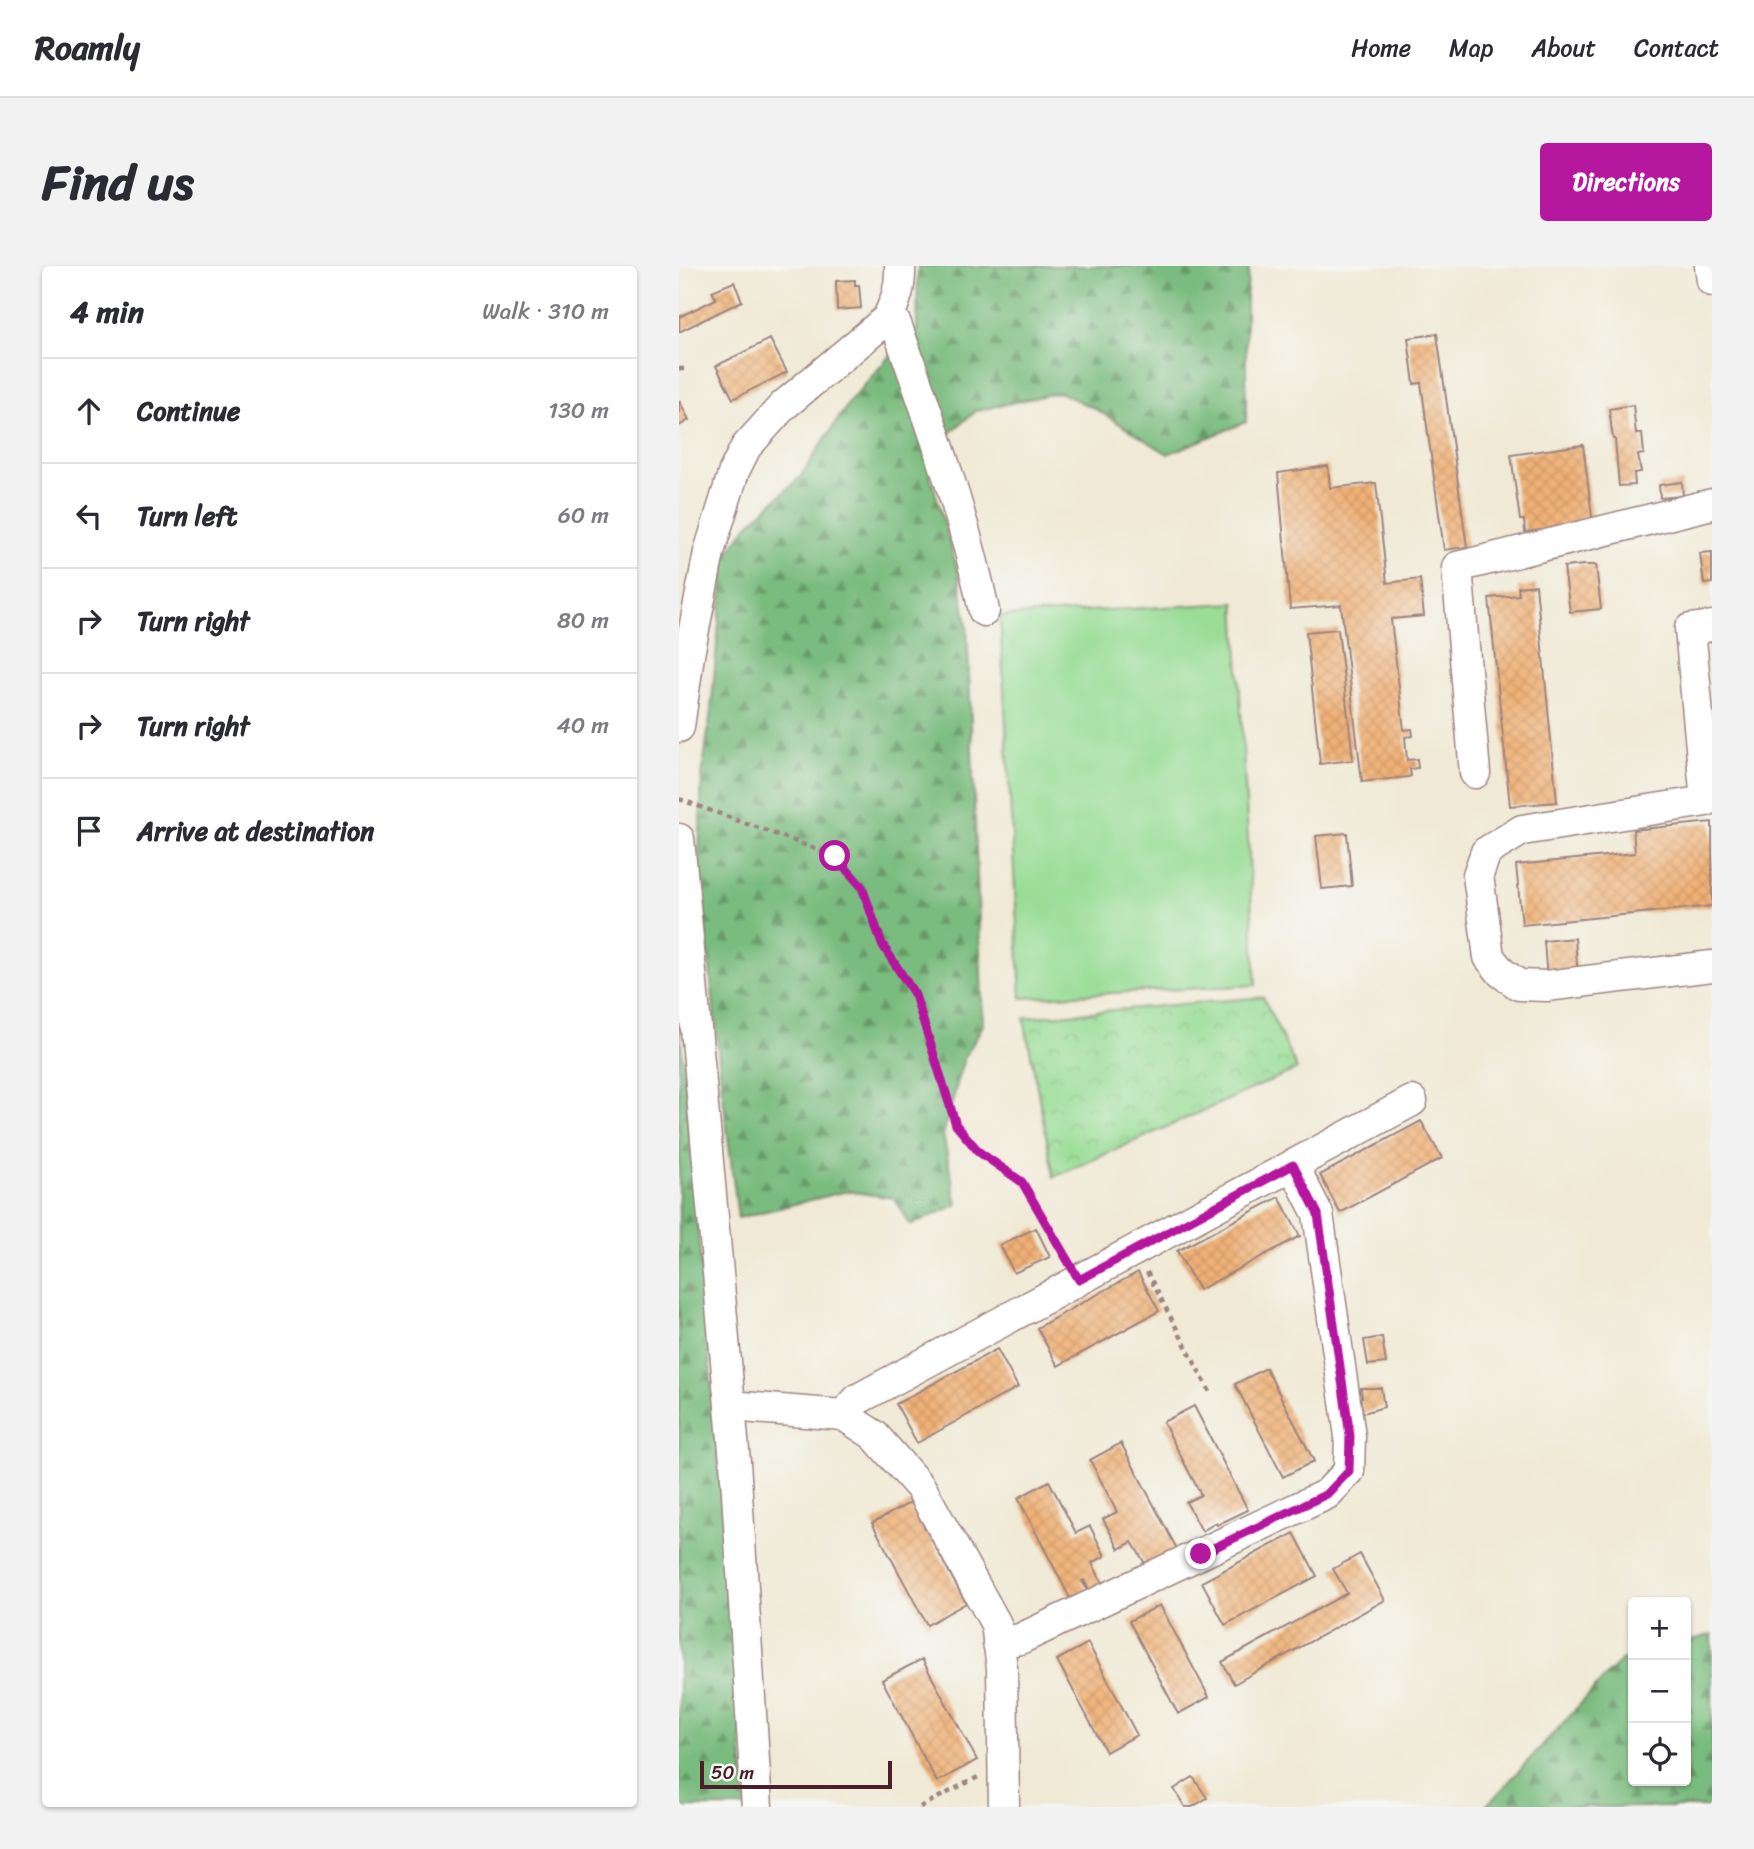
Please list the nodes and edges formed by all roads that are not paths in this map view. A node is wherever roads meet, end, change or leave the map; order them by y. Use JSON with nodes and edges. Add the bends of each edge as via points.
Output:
{"nodes":[{"id":1,"x":900,"y":266,"type":"edge"},
{"id":2,"x":1710,"y":266,"type":"edge"},
{"id":3,"x":1712,"y":281,"type":"edge"},
{"id":4,"x":887,"y":319,"type":"junction"},
{"id":5,"x":1712,"y":503,"type":"edge"},
{"id":6,"x":983,"y":611,"type":"dead end"},
{"id":7,"x":1712,"y":626,"type":"edge"},
{"id":8,"x":679,"y":727,"type":"edge"},
{"id":9,"x":1475,"y":773,"type":"dead end"},
{"id":10,"x":679,"y":839,"type":"edge"},
{"id":11,"x":1712,"y":966,"type":"edge"},
{"id":12,"x":1412,"y":1101,"type":"dead end"},
{"id":13,"x":1293,"y":1165,"type":"junction"},
{"id":14,"x":730,"y":1406,"type":"junction"},
{"id":15,"x":843,"y":1415,"type":"junction"},
{"id":16,"x":999,"y":1643,"type":"junction"},
{"id":17,"x":757,"y":1807,"type":"edge"},
{"id":18,"x":1004,"y":1807,"type":"edge"}],
"edges":[{"from":1,"to":4,"type":"street","via":[[899,290]]},
{"from":2,"to":3,"type":"street"},
{"from":4,"to":6,"type":"street","via":[[896,324],[943,457]]},
{"from":4,"to":8,"type":"street","via":[[783,407],[746,447],[709,552]]},
{"from":5,"to":9,"type":"street","via":[[1457,567]]},
{"from":7,"to":11,"type":"street","via":[[1690,629],[1706,801],[1523,830],[1486,852],[1478,875],[1489,957],[1519,985],[1546,986]]},
{"from":10,"to":14,"type":"street"},
{"from":12,"to":13,"type":"street"},
{"from":13,"to":15,"type":"street","via":[[858,1399]]},
{"from":13,"to":16,"type":"street","via":[[1318,1214],[1350,1436],[1349,1471],[1327,1494],[1020,1639]]},
{"from":14,"to":15,"type":"street"},
{"from":14,"to":17,"type":"street"},
{"from":15,"to":16,"type":"street","via":[[874,1435],[921,1488],[996,1624]]},
{"from":16,"to":18,"type":"street"}]}
